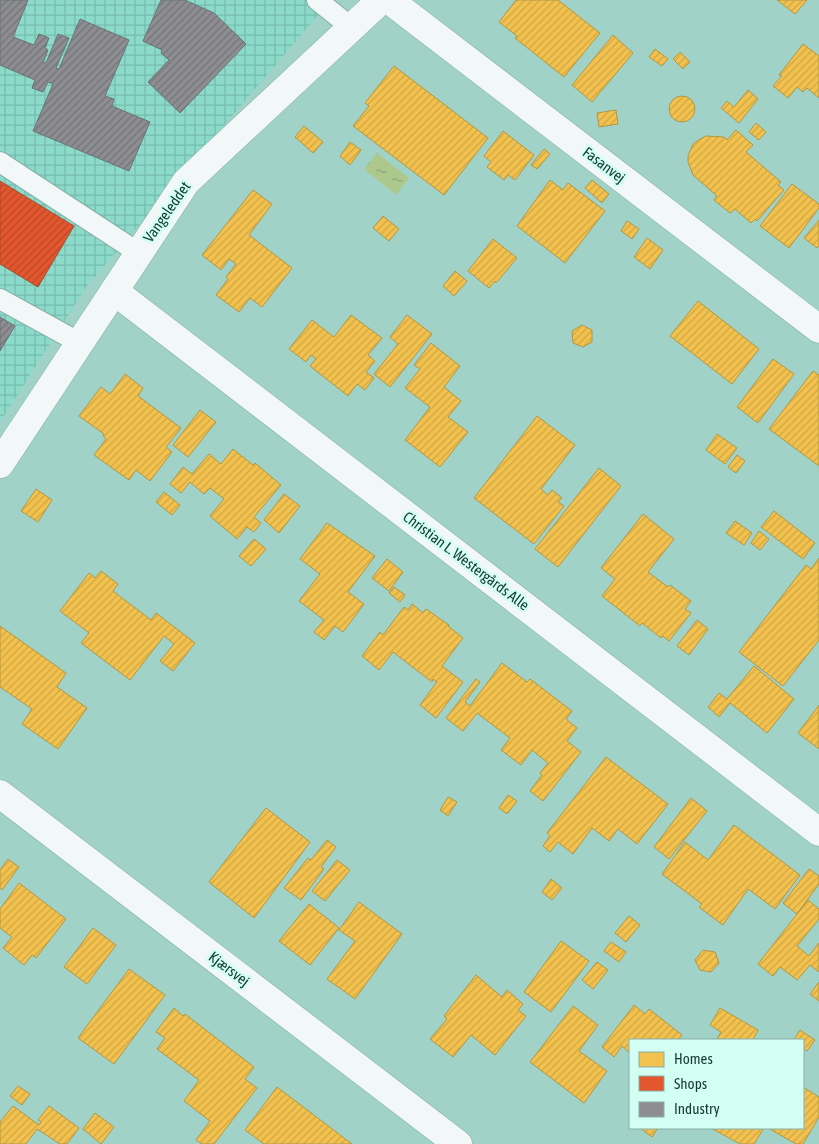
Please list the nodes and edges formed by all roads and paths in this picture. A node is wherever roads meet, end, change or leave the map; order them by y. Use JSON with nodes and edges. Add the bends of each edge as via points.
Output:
{"nodes":[{"id":1,"x":317,"y":0,"type":"edge"},
{"id":2,"x":382,"y":0,"type":"edge"},
{"id":3,"x":389,"y":0,"type":"edge"},
{"id":4,"x":352,"y":28,"type":"junction"},
{"id":5,"x":0,"y":162,"type":"edge"},
{"id":6,"x":139,"y":252,"type":"junction"},
{"id":7,"x":114,"y":291,"type":"junction"},
{"id":8,"x":0,"y":298,"type":"edge"},
{"id":9,"x":819,"y":329,"type":"edge"},
{"id":10,"x":80,"y":343,"type":"junction"},
{"id":11,"x":0,"y":464,"type":"edge"},
{"id":12,"x":0,"y":794,"type":"edge"},
{"id":13,"x":819,"y":832,"type":"edge"},
{"id":14,"x":458,"y":1144,"type":"edge"}],
"edges":[{"from":1,"to":4,"type":"lane"},
{"from":2,"to":4,"type":"street","name":"Vangeleddet"},
{"from":3,"to":9,"type":"street","name":"Fasanvej"},
{"from":4,"to":6,"type":"street","name":"Vangeleddet","via":[[186,182]]},
{"from":5,"to":6,"type":"lane"},
{"from":6,"to":7,"type":"street","name":"Vangeleddet"},
{"from":7,"to":10,"type":"street","name":"Vangeleddet"},
{"from":7,"to":13,"type":"street","name":"Christian L. Westergårds Alle"},
{"from":8,"to":10,"type":"lane"},
{"from":10,"to":11,"type":"street","name":"Vangeleddet"},
{"from":12,"to":14,"type":"street","name":"Kjærsvej"}]}
